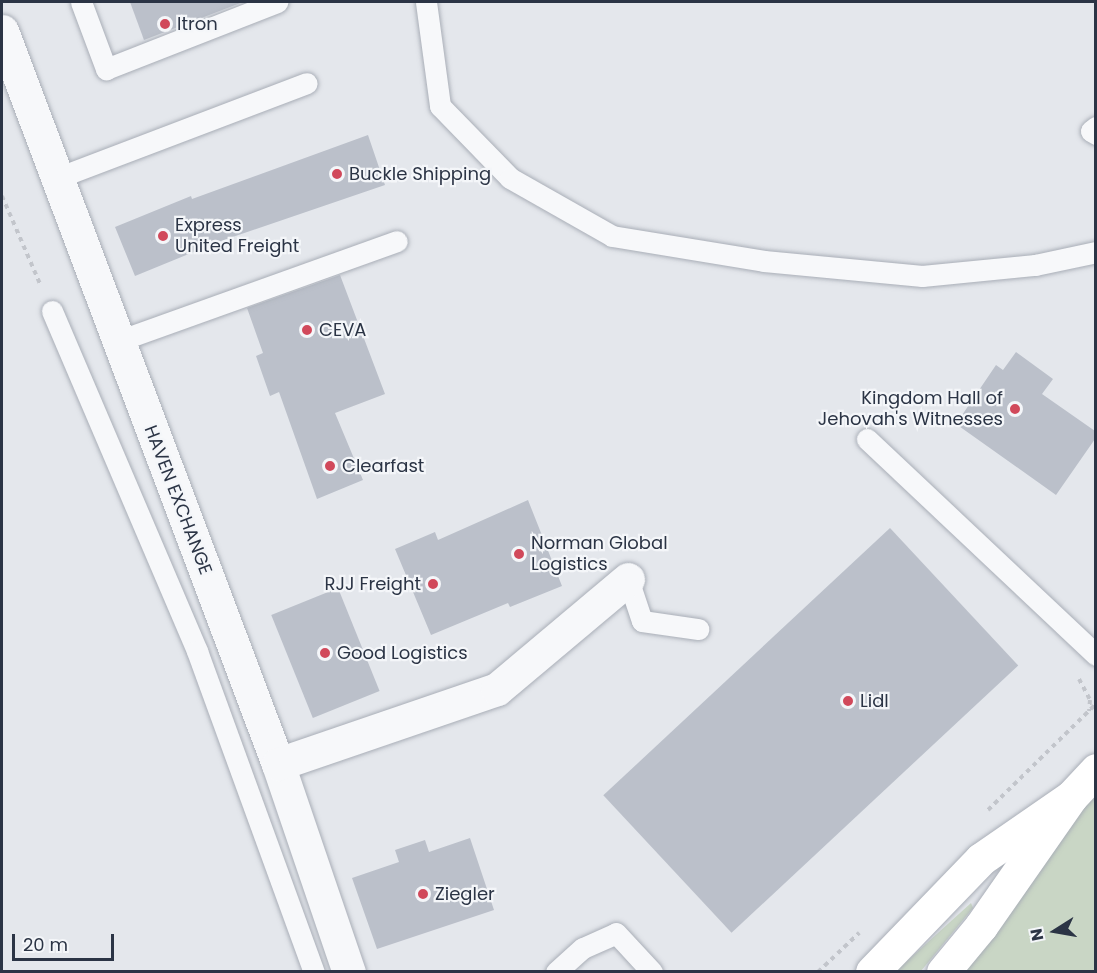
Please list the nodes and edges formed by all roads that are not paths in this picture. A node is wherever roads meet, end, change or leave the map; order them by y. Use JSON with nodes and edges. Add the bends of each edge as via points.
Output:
{"nodes":[{"id":1,"x":81,"y":2,"type":"edge"},
{"id":2,"x":277,"y":2,"type":"edge"},
{"id":3,"x":426,"y":2,"type":"edge"},
{"id":4,"x":2,"y":31,"type":"edge"},
{"id":5,"x":307,"y":83,"type":"dead end"},
{"id":6,"x":57,"y":178,"type":"junction"},
{"id":7,"x":397,"y":242,"type":"dead end"},
{"id":8,"x":1095,"y":252,"type":"edge"},
{"id":9,"x":52,"y":311,"type":"road end"},
{"id":10,"x":118,"y":341,"type":"junction"},
{"id":11,"x":867,"y":439,"type":"dead end"},
{"id":12,"x":628,"y":579,"type":"joint"},
{"id":13,"x":698,"y":629,"type":"dead end"},
{"id":14,"x":1095,"y":655,"type":"edge"},
{"id":15,"x":278,"y":764,"type":"junction"},
{"id":16,"x":1095,"y":770,"type":"edge"},
{"id":17,"x":1071,"y":797,"type":"junction"},
{"id":18,"x":314,"y":972,"type":"edge"},
{"id":19,"x":349,"y":972,"type":"edge"},
{"id":20,"x":556,"y":972,"type":"edge"},
{"id":21,"x":652,"y":972,"type":"edge"},
{"id":22,"x":872,"y":972,"type":"edge"},
{"id":23,"x":943,"y":972,"type":"edge"}],
"edges":[{"from":1,"to":2,"type":"lane","via":[[106,69]]},
{"from":3,"to":8,"type":"lane","via":[[440,106],[510,178],[612,236],[764,261],[922,276],[1035,265]]},
{"from":4,"to":6,"type":"street","name":"HAVEN EXCHANGE"},
{"from":5,"to":6,"type":"lane"},
{"from":6,"to":10,"type":"street","name":"HAVEN EXCHANGE"},
{"from":7,"to":10,"type":"lane"},
{"from":9,"to":18,"type":"lane","via":[[197,651]]},
{"from":10,"to":15,"type":"street","name":"HAVEN EXCHANGE"},
{"from":11,"to":14,"type":"lane"},
{"from":12,"to":13,"type":"lane","via":[[642,621]]},
{"from":12,"to":15,"type":"street","via":[[497,689]]},
{"from":15,"to":19,"type":"street","name":"HAVEN EXCHANGE"},
{"from":16,"to":17,"type":"main road"},
{"from":17,"to":22,"type":"main road","via":[[981,859]]},
{"from":17,"to":23,"type":"main road","via":[[981,926]]},
{"from":20,"to":21,"type":"lane","via":[[583,948],[616,933]]}]}
